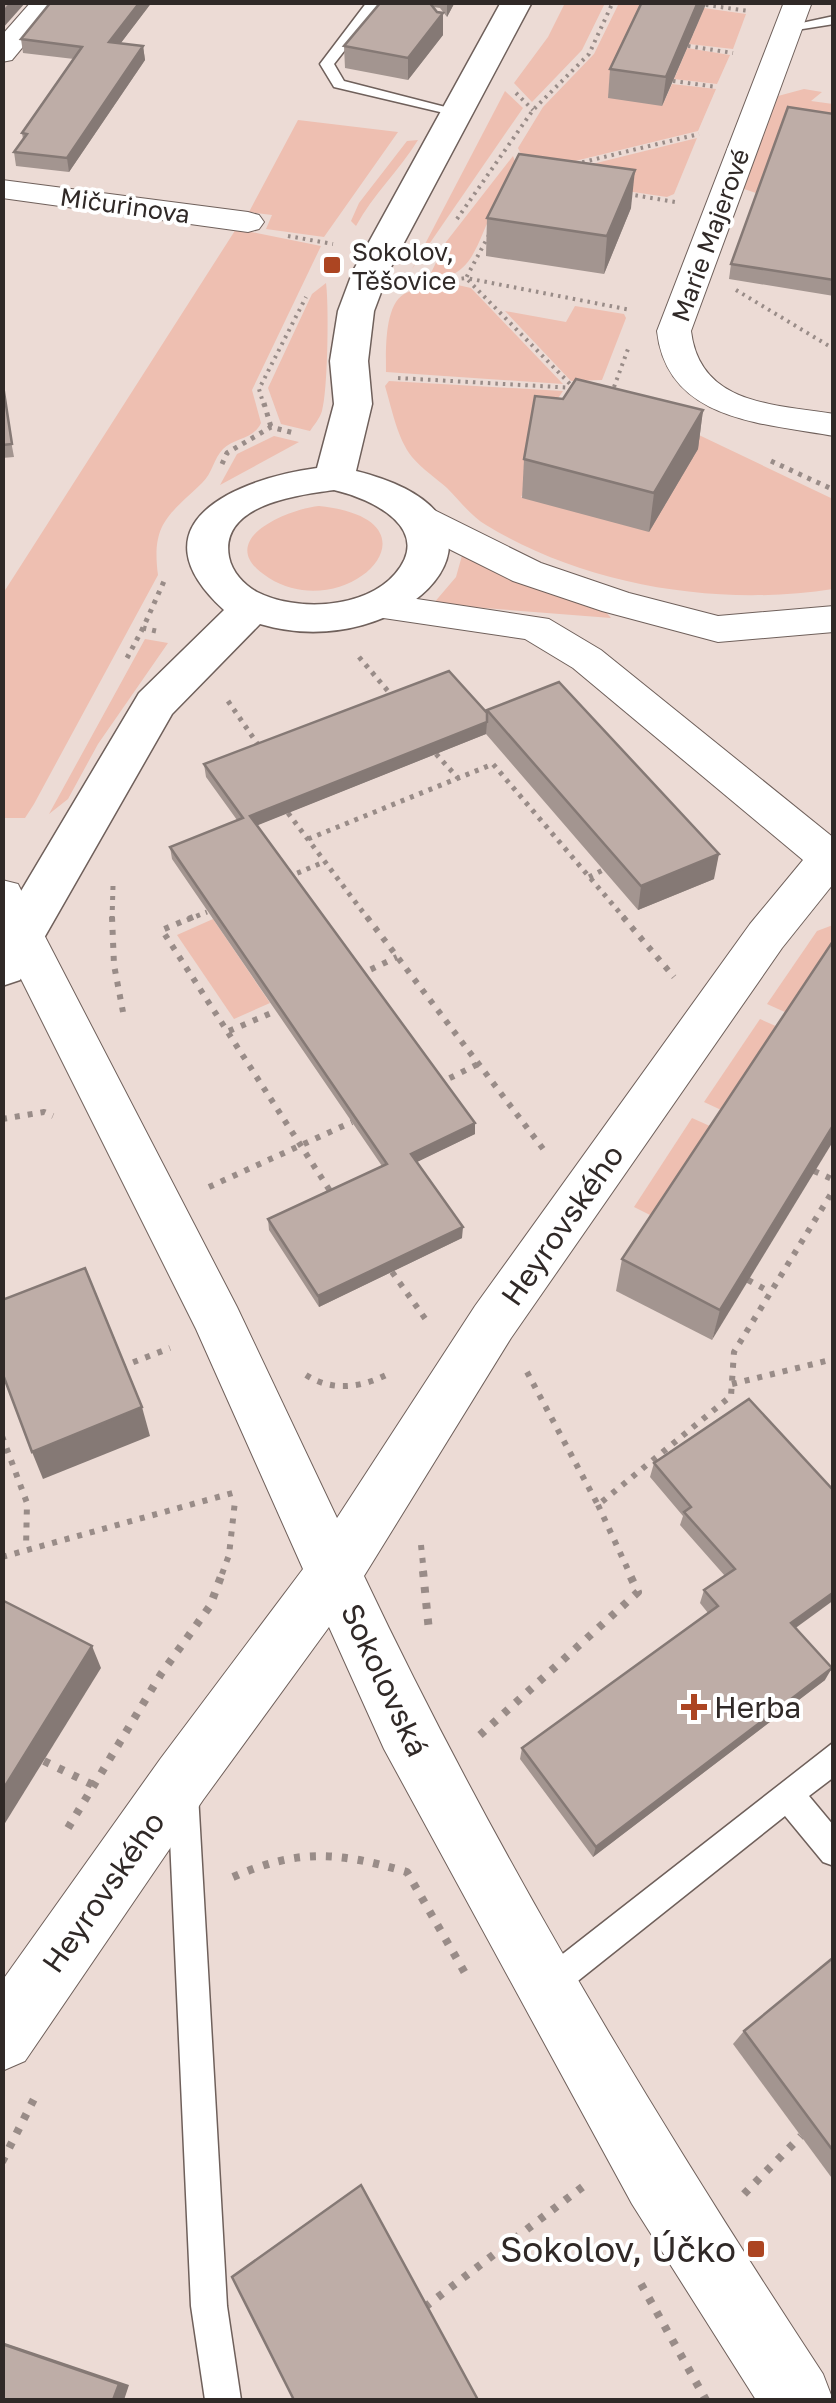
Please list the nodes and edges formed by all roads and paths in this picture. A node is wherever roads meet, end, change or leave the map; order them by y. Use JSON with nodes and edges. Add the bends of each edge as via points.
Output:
{"nodes":[{"id":1,"x":46,"y":2,"type":"edge"},
{"id":2,"x":518,"y":2,"type":"edge"},
{"id":3,"x":613,"y":2,"type":"edge"},
{"id":4,"x":706,"y":4,"type":"edge"},
{"id":5,"x":756,"y":12,"type":"dead end"},
{"id":6,"x":435,"y":14,"type":"edge"},
{"id":7,"x":794,"y":15,"type":"edge"},
{"id":8,"x":834,"y":20,"type":"edge"},
{"id":9,"x":688,"y":46,"type":"edge"},
{"id":10,"x":2,"y":54,"type":"edge"},
{"id":11,"x":740,"y":54,"type":"dead end"},
{"id":12,"x":673,"y":81,"type":"edge"},
{"id":13,"x":727,"y":88,"type":"dead end"},
{"id":14,"x":456,"y":114,"type":"junction"},
{"id":15,"x":710,"y":132,"type":"dead end"},
{"id":16,"x":564,"y":166,"type":"edge"},
{"id":17,"x":2,"y":189,"type":"edge"},
{"id":18,"x":611,"y":192,"type":"edge"},
{"id":19,"x":686,"y":204,"type":"dead end"},
{"id":20,"x":455,"y":221,"type":"dead end"},
{"id":21,"x":248,"y":222,"type":"dead end"},
{"id":22,"x":489,"y":235,"type":"edge"},
{"id":23,"x":466,"y":278,"type":"junction"},
{"id":24,"x":433,"y":282,"type":"dead end"},
{"id":25,"x":728,"y":286,"type":"dead end"},
{"id":26,"x":642,"y":312,"type":"dead end"},
{"id":27,"x":834,"y":349,"type":"edge"},
{"id":28,"x":398,"y":378,"type":"dead end"},
{"id":29,"x":573,"y":388,"type":"junction"},
{"id":30,"x":584,"y":388,"type":"edge"},
{"id":31,"x":565,"y":400,"type":"edge"},
{"id":32,"x":834,"y":425,"type":"edge"},
{"id":33,"x":766,"y":458,"type":"dead end"},
{"id":34,"x":337,"y":461,"type":"junction"},
{"id":35,"x":220,"y":468,"type":"dead end"},
{"id":36,"x":834,"y":490,"type":"edge"},
{"id":37,"x":414,"y":511,"type":"junction"},
{"id":38,"x":168,"y":574,"type":"dead end"},
{"id":39,"x":377,"y":606,"type":"junction"},
{"id":40,"x":252,"y":608,"type":"junction"},
{"id":41,"x":834,"y":619,"type":"edge"},
{"id":42,"x":535,"y":628,"type":"junction"},
{"id":43,"x":718,"y":629,"type":"junction"},
{"id":44,"x":218,"y":645,"type":"junction"},
{"id":45,"x":352,"y":648,"type":"dead end"},
{"id":46,"x":398,"y":703,"type":"edge"},
{"id":47,"x":264,"y":754,"type":"edge"},
{"id":48,"x":436,"y":754,"type":"edge"},
{"id":49,"x":523,"y":777,"type":"edge"},
{"id":50,"x":458,"y":778,"type":"junction"},
{"id":51,"x":510,"y":783,"type":"junction"},
{"id":52,"x":288,"y":813,"type":"edge"},
{"id":53,"x":308,"y":839,"type":"junction"},
{"id":54,"x":831,"y":860,"type":"edge"},
{"id":55,"x":324,"y":862,"type":"junction"},
{"id":56,"x":603,"y":870,"type":"edge"},
{"id":57,"x":114,"y":871,"type":"dead end"},
{"id":58,"x":288,"y":877,"type":"edge"},
{"id":59,"x":589,"y":877,"type":"junction"},
{"id":60,"x":208,"y":912,"type":"edge"},
{"id":61,"x":7,"y":932,"type":"edge"},
{"id":62,"x":397,"y":957,"type":"junction"},
{"id":63,"x":358,"y":975,"type":"edge"},
{"id":64,"x":681,"y":986,"type":"dead end"},
{"id":65,"x":276,"y":1011,"type":"edge"},
{"id":66,"x":127,"y":1025,"type":"dead end"},
{"id":67,"x":229,"y":1032,"type":"junction"},
{"id":68,"x":478,"y":1064,"type":"junction"},
{"id":69,"x":437,"y":1084,"type":"edge"},
{"id":70,"x":352,"y":1122,"type":"edge"},
{"id":71,"x":300,"y":1146,"type":"junction"},
{"id":72,"x":554,"y":1163,"type":"dead end"},
{"id":73,"x":814,"y":1171,"type":"edge"},
{"id":74,"x":834,"y":1180,"type":"edge"},
{"id":75,"x":204,"y":1189,"type":"dead end"},
{"id":76,"x":834,"y":1189,"type":"edge"},
{"id":77,"x":336,"y":1199,"type":"edge"},
{"id":78,"x":392,"y":1272,"type":"edge"},
{"id":79,"x":748,"y":1280,"type":"edge"},
{"id":80,"x":770,"y":1292,"type":"junction"},
{"id":81,"x":425,"y":1340,"type":"dead end"},
{"id":82,"x":176,"y":1345,"type":"dead end"},
{"id":83,"x":834,"y":1359,"type":"edge"},
{"id":84,"x":298,"y":1366,"type":"dead end"},
{"id":85,"x":121,"y":1367,"type":"edge"},
{"id":86,"x":397,"y":1369,"type":"dead end"},
{"id":87,"x":526,"y":1370,"type":"dead end"},
{"id":88,"x":732,"y":1384,"type":"junction"},
{"id":89,"x":2,"y":1436,"type":"edge"},
{"id":90,"x":232,"y":1477,"type":"dead end"},
{"id":91,"x":236,"y":1492,"type":"junction"},
{"id":92,"x":598,"y":1506,"type":"junction"},
{"id":93,"x":420,"y":1526,"type":"dead end"},
{"id":94,"x":26,"y":1548,"type":"junction"},
{"id":95,"x":2,"y":1556,"type":"edge"},
{"id":96,"x":335,"y":1572,"type":"junction"},
{"id":97,"x":433,"y":1646,"type":"dead end"},
{"id":98,"x":467,"y":1746,"type":"dead end"},
{"id":99,"x":834,"y":1757,"type":"edge"},
{"id":100,"x":44,"y":1761,"type":"edge"},
{"id":101,"x":182,"y":1779,"type":"junction"},
{"id":102,"x":94,"y":1785,"type":"junction"},
{"id":103,"x":787,"y":1794,"type":"junction"},
{"id":104,"x":63,"y":1835,"type":"dead end"},
{"id":105,"x":834,"y":1851,"type":"edge"},
{"id":106,"x":190,"y":1897,"type":"junction"},
{"id":107,"x":472,"y":1985,"type":"dead end"},
{"id":108,"x":548,"y":1986,"type":"junction"},
{"id":109,"x":2,"y":2038,"type":"edge"},
{"id":110,"x":43,"y":2084,"type":"dead end"},
{"id":111,"x":802,"y":2136,"type":"edge"},
{"id":112,"x":2,"y":2162,"type":"edge"},
{"id":113,"x":575,"y":2168,"type":"dead end"},
{"id":114,"x":584,"y":2185,"type":"junction"},
{"id":115,"x":594,"y":2202,"type":"dead end"},
{"id":116,"x":736,"y":2202,"type":"dead end"},
{"id":117,"x":631,"y":2268,"type":"dead end"},
{"id":118,"x":425,"y":2307,"type":"edge"},
{"id":119,"x":222,"y":2400,"type":"edge"},
{"id":120,"x":706,"y":2400,"type":"edge"},
{"id":121,"x":797,"y":2400,"type":"edge"}],
"edges":[{"from":1,"to":10,"type":"street"},
{"from":2,"to":14,"type":"street"},
{"from":3,"to":20,"type":"path","via":[[588,54],[533,110]]},
{"from":4,"to":5,"type":"path"},
{"from":6,"to":14,"type":"lane","via":[[373,4],[327,64],[339,84]]},
{"from":7,"to":8,"type":"lane"},
{"from":7,"to":32,"type":"street","name":"Marie Majerové","via":[[674,332],[673,352],[700,390],[725,402]]},
{"from":9,"to":11,"type":"path"},
{"from":12,"to":13,"type":"path"},
{"from":14,"to":34,"type":"street","via":[[356,310],[349,361],[353,404]]},
{"from":15,"to":16,"type":"path"},
{"from":17,"to":21,"type":"street","name":"Mičurinova"},
{"from":18,"to":19,"type":"path"},
{"from":22,"to":23,"type":"path"},
{"from":23,"to":24,"type":"path"},
{"from":23,"to":26,"type":"path"},
{"from":23,"to":29,"type":"path"},
{"from":25,"to":27,"type":"path"},
{"from":28,"to":29,"type":"path"},
{"from":29,"to":30,"type":"path"},
{"from":29,"to":31,"type":"path"},
{"from":33,"to":36,"type":"path"},
{"from":34,"to":35,"type":"path","via":[[271,427],[227,454]]},
{"from":34,"to":37,"type":"street"},
{"from":34,"to":40,"type":"street","via":[[266,486],[216,519],[206,542],[207,564],[221,586]]},
{"from":37,"to":39,"type":"street","via":[[426,530],[421,573]]},
{"from":37,"to":43,"type":"street","via":[[527,572]]},
{"from":38,"to":44,"type":"path","via":[[143,628]]},
{"from":39,"to":40,"type":"street","via":[[310,618]]},
{"from":39,"to":42,"type":"street","name":"Heyrovského"},
{"from":40,"to":44,"type":"street"},
{"from":41,"to":43,"type":"street"},
{"from":42,"to":43,"type":"street"},
{"from":42,"to":54,"type":"street","name":"Heyrovského","via":[[587,659]]},
{"from":44,"to":47,"type":"path","via":[[248,673],[218,688]]},
{"from":44,"to":61,"type":"street","via":[[156,704]]},
{"from":45,"to":46,"type":"path"},
{"from":48,"to":50,"type":"path"},
{"from":49,"to":51,"type":"path"},
{"from":50,"to":51,"type":"path","via":[[493,764]]},
{"from":50,"to":53,"type":"path"},
{"from":51,"to":59,"type":"path"},
{"from":52,"to":53,"type":"path"},
{"from":53,"to":55,"type":"path"},
{"from":54,"to":96,"type":"street","name":"Heyrovského","via":[[766,936],[493,1322]]},
{"from":55,"to":58,"type":"path"},
{"from":55,"to":62,"type":"path"},
{"from":56,"to":59,"type":"path"},
{"from":57,"to":66,"type":"path","via":[[111,930]]},
{"from":59,"to":64,"type":"path"},
{"from":60,"to":67,"type":"path","via":[[162,930]]},
{"from":61,"to":96,"type":"street","name":"Sokolovská","via":[[219,1323]]},
{"from":62,"to":63,"type":"path"},
{"from":62,"to":68,"type":"path"},
{"from":65,"to":67,"type":"path"},
{"from":67,"to":71,"type":"path"},
{"from":68,"to":69,"type":"path"},
{"from":68,"to":72,"type":"path"},
{"from":70,"to":71,"type":"path"},
{"from":71,"to":75,"type":"path"},
{"from":71,"to":77,"type":"path"},
{"from":73,"to":74,"type":"path"},
{"from":76,"to":80,"type":"path"},
{"from":78,"to":81,"type":"path","via":[[433,1329]]},
{"from":79,"to":80,"type":"path"},
{"from":80,"to":88,"type":"path","via":[[734,1352]]},
{"from":82,"to":85,"type":"path"},
{"from":83,"to":88,"type":"path"},
{"from":84,"to":86,"type":"path","via":[[326,1386],[368,1384]]},
{"from":87,"to":92,"type":"path"},
{"from":88,"to":92,"type":"path","via":[[731,1396]]},
{"from":89,"to":94,"type":"path","via":[[32,1518]]},
{"from":90,"to":91,"type":"path"},
{"from":91,"to":94,"type":"path"},
{"from":91,"to":102,"type":"path","via":[[230,1555],[210,1606]]},
{"from":92,"to":98,"type":"path","via":[[638,1592]]},
{"from":93,"to":97,"type":"path"},
{"from":94,"to":95,"type":"path"},
{"from":96,"to":101,"type":"street","name":"Heyrovského"},
{"from":96,"to":108,"type":"street","name":"Sokolovská","via":[[405,1728]]},
{"from":99,"to":103,"type":"lane"},
{"from":100,"to":102,"type":"path"},
{"from":101,"to":106,"type":"lane"},
{"from":101,"to":109,"type":"street","name":"Heyrovského"},
{"from":102,"to":104,"type":"path"},
{"from":103,"to":105,"type":"lane"},
{"from":103,"to":108,"type":"lane"},
{"from":106,"to":107,"type":"path","via":[[270,1859],[315,1851],[407,1872]]},
{"from":106,"to":119,"type":"lane","via":[[209,2306]]},
{"from":108,"to":121,"type":"street","name":"Sokolovská","via":[[656,2180]]},
{"from":110,"to":112,"type":"path"},
{"from":111,"to":116,"type":"path"},
{"from":113,"to":114,"type":"path"},
{"from":114,"to":115,"type":"path"},
{"from":114,"to":118,"type":"path"},
{"from":117,"to":120,"type":"path"}]}
